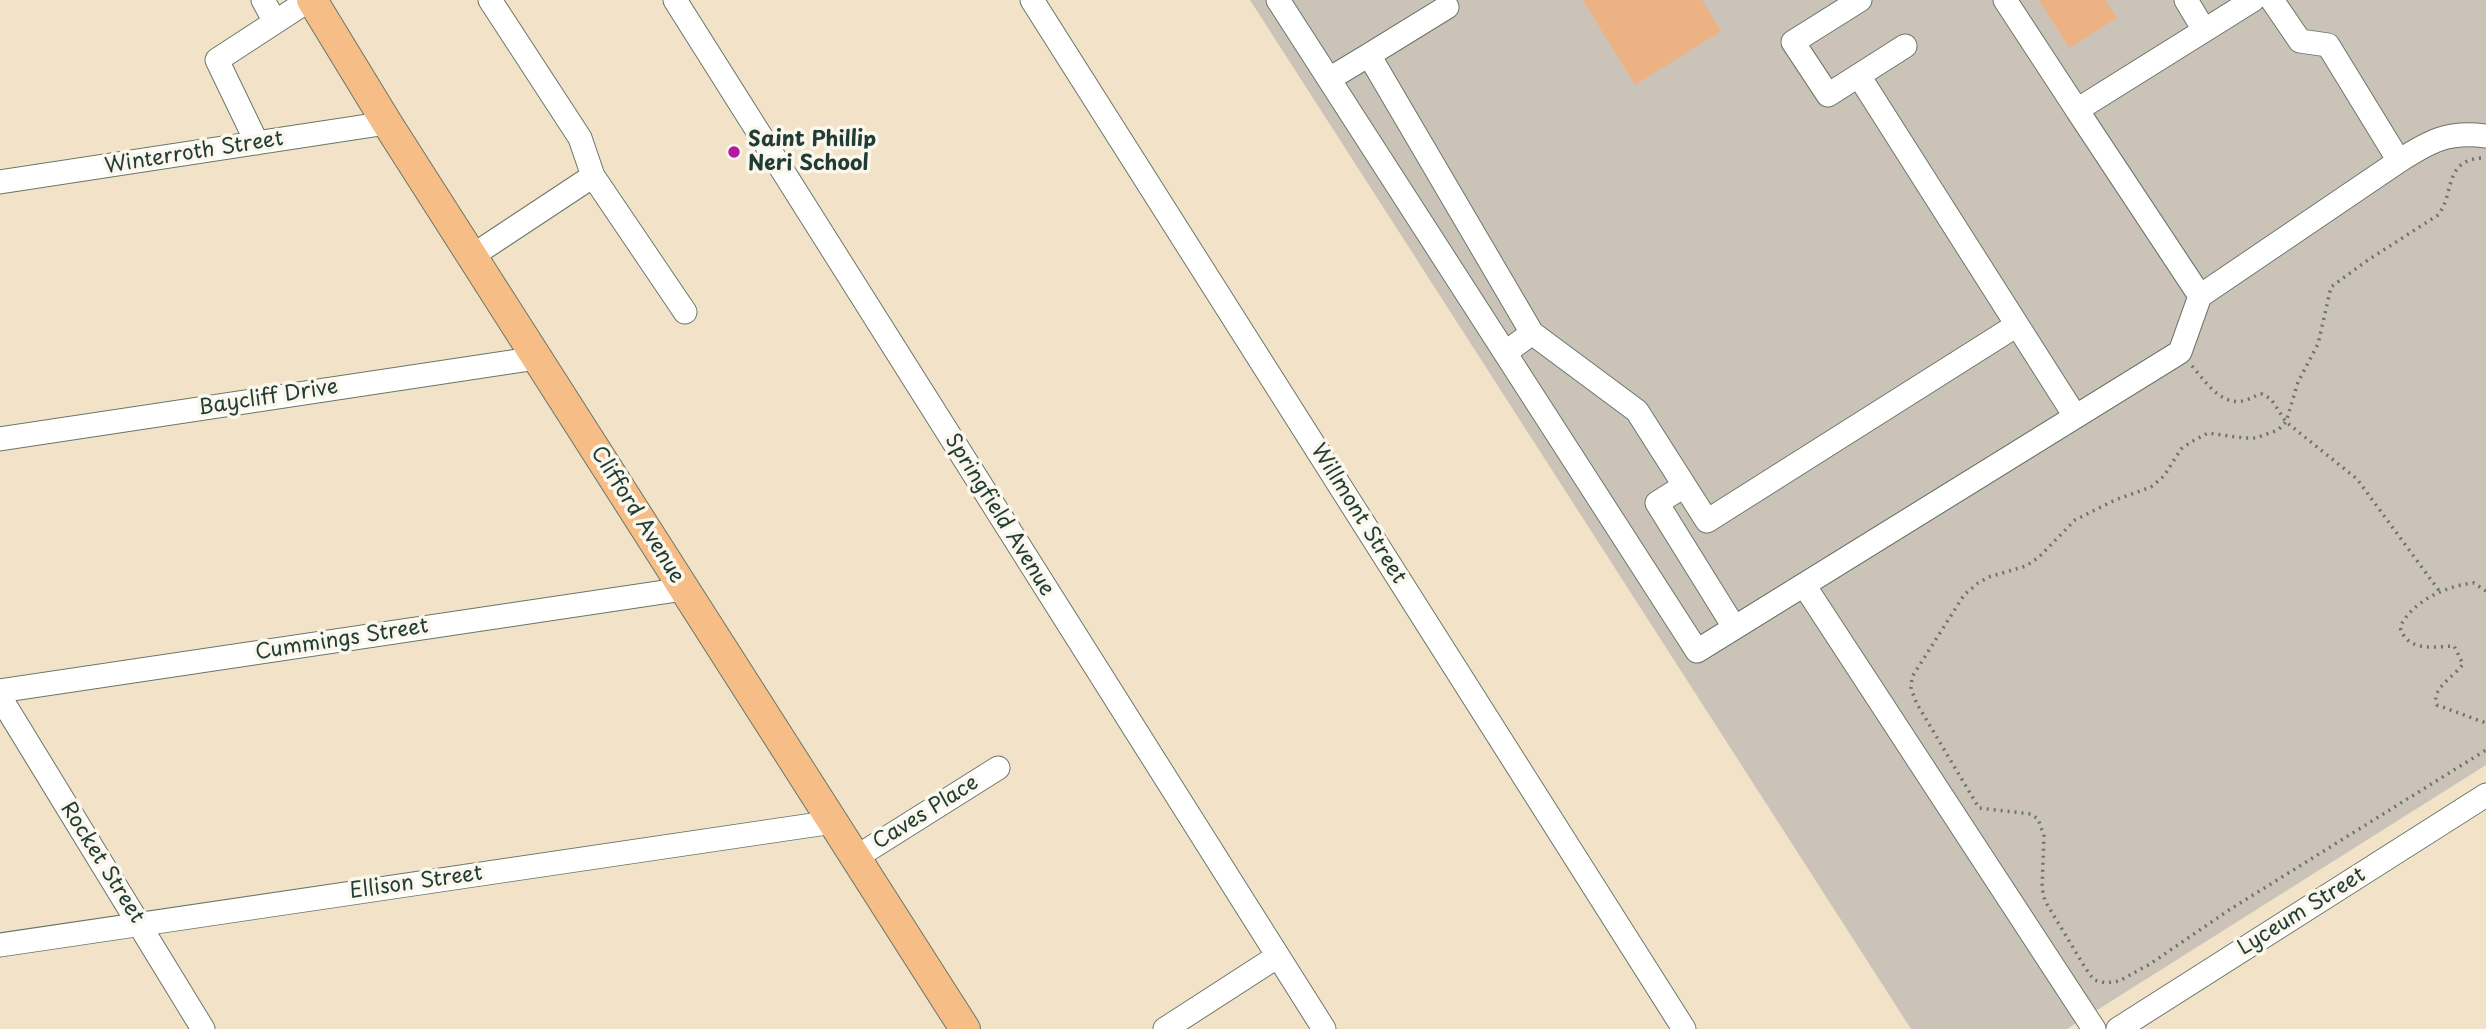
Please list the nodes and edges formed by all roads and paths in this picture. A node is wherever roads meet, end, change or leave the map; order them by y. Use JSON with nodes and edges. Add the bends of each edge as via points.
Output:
{"nodes":[{"id":1,"x":263,"y":0,"type":"edge"},
{"id":2,"x":310,"y":0,"type":"edge"},
{"id":3,"x":490,"y":0,"type":"edge"},
{"id":4,"x":675,"y":0,"type":"edge"},
{"id":5,"x":1032,"y":0,"type":"edge"},
{"id":6,"x":1278,"y":0,"type":"edge"},
{"id":7,"x":1860,"y":0,"type":"edge"},
{"id":8,"x":2005,"y":0,"type":"edge"},
{"id":9,"x":2186,"y":0,"type":"edge"},
{"id":10,"x":2253,"y":0,"type":"edge"},
{"id":11,"x":2272,"y":0,"type":"edge"},
{"id":12,"x":1447,"y":7,"type":"dead end"},
{"id":13,"x":275,"y":22,"type":"junction"},
{"id":14,"x":2204,"y":30,"type":"junction"},
{"id":15,"x":1905,"y":46,"type":"dead end"},
{"id":16,"x":1369,"y":55,"type":"junction"},
{"id":17,"x":1859,"y":76,"type":"junction"},
{"id":18,"x":1329,"y":79,"type":"junction"},
{"id":19,"x":2077,"y":110,"type":"junction"},
{"id":20,"x":387,"y":123,"type":"junction"},
{"id":21,"x":2486,"y":136,"type":"edge"},
{"id":22,"x":257,"y":143,"type":"junction"},
{"id":23,"x":2486,"y":159,"type":"edge"},
{"id":24,"x":2399,"y":161,"type":"junction"},
{"id":25,"x":593,"y":176,"type":"junction"},
{"id":26,"x":0,"y":182,"type":"edge"},
{"id":27,"x":472,"y":256,"type":"junction"},
{"id":28,"x":2200,"y":296,"type":"junction"},
{"id":29,"x":685,"y":312,"type":"dead end"},
{"id":30,"x":2017,"y":325,"type":"junction"},
{"id":31,"x":1532,"y":333,"type":"junction"},
{"id":32,"x":2180,"y":352,"type":"junction"},
{"id":33,"x":1505,"y":353,"type":"junction"},
{"id":34,"x":537,"y":358,"type":"junction"},
{"id":35,"x":2075,"y":416,"type":"junction"},
{"id":36,"x":2286,"y":422,"type":"junction"},
{"id":37,"x":0,"y":439,"type":"edge"},
{"id":38,"x":1684,"y":486,"type":"junction"},
{"id":39,"x":1804,"y":584,"type":"junction"},
{"id":40,"x":684,"y":589,"type":"junction"},
{"id":41,"x":2486,"y":591,"type":"edge"},
{"id":42,"x":2440,"y":592,"type":"junction"},
{"id":43,"x":1734,"y":627,"type":"junction"},
{"id":44,"x":0,"y":691,"type":"edge"},
{"id":45,"x":0,"y":697,"type":"edge"},
{"id":46,"x":2486,"y":723,"type":"edge"},
{"id":47,"x":2486,"y":750,"type":"edge"},
{"id":48,"x":998,"y":768,"type":"dead end"},
{"id":49,"x":2486,"y":795,"type":"edge"},
{"id":50,"x":832,"y":822,"type":"junction"},
{"id":51,"x":855,"y":858,"type":"junction"},
{"id":52,"x":140,"y":924,"type":"junction"},
{"id":53,"x":0,"y":945,"type":"edge"},
{"id":54,"x":1278,"y":956,"type":"junction"},
{"id":55,"x":203,"y":1029,"type":"edge"},
{"id":56,"x":965,"y":1029,"type":"edge"},
{"id":57,"x":1165,"y":1029,"type":"edge"},
{"id":58,"x":1324,"y":1029,"type":"edge"},
{"id":59,"x":1684,"y":1029,"type":"edge"},
{"id":60,"x":2094,"y":1029,"type":"edge"},
{"id":61,"x":2118,"y":1029,"type":"edge"}],
"edges":[{"from":1,"to":13,"type":"street"},
{"from":2,"to":13,"type":"street"},
{"from":2,"to":20,"type":"main road","name":"Clifford Avenue"},
{"from":3,"to":25,"type":"street","via":[[580,138]]},
{"from":4,"to":54,"type":"street","name":"Springfield Avenue"},
{"from":5,"to":59,"type":"street","name":"Willmont Street"},
{"from":6,"to":18,"type":"street"},
{"from":7,"to":17,"type":"street","via":[[1793,42],[1828,95]]},
{"from":8,"to":19,"type":"street"},
{"from":9,"to":14,"type":"street"},
{"from":10,"to":14,"type":"street"},
{"from":11,"to":24,"type":"street","via":[[2300,41],[2328,45]]},
{"from":12,"to":16,"type":"street"},
{"from":13,"to":22,"type":"street","via":[[217,60]]},
{"from":14,"to":19,"type":"street"},
{"from":15,"to":17,"type":"street"},
{"from":16,"to":18,"type":"street"},
{"from":16,"to":31,"type":"street"},
{"from":17,"to":30,"type":"street"},
{"from":18,"to":33,"type":"street"},
{"from":19,"to":28,"type":"street"},
{"from":20,"to":22,"type":"street","name":"Winterroth Street"},
{"from":20,"to":27,"type":"main road","name":"Clifford Avenue"},
{"from":21,"to":24,"type":"street","via":[[2451,135],[2432,140]]},
{"from":22,"to":26,"type":"street","name":"Winterroth Street"},
{"from":23,"to":36,"type":"path","via":[[2472,159],[2456,169],[2438,215],[2331,287],[2318,344],[2298,382]]},
{"from":24,"to":28,"type":"street"},
{"from":25,"to":27,"type":"street"},
{"from":25,"to":29,"type":"street"},
{"from":27,"to":34,"type":"main road","name":"Clifford Avenue"},
{"from":28,"to":32,"type":"street"},
{"from":30,"to":35,"type":"street"},
{"from":30,"to":38,"type":"street","via":[[1706,521]]},
{"from":31,"to":33,"type":"street"},
{"from":31,"to":38,"type":"street","via":[[1637,411]]},
{"from":32,"to":35,"type":"street"},
{"from":32,"to":36,"type":"path","via":[[2221,397],[2245,401],[2262,394],[2271,399]]},
{"from":33,"to":43,"type":"street","via":[[1697,651]]},
{"from":34,"to":37,"type":"street","name":"Baycliff Drive"},
{"from":34,"to":40,"type":"main road","name":"Clifford Avenue"},
{"from":35,"to":39,"type":"street"},
{"from":36,"to":42,"type":"path","via":[[2357,479]]},
{"from":36,"to":47,"type":"path","via":[[2256,438],[2208,433],[2190,442],[2151,487],[2075,520],[2026,566],[1989,577],[1964,595],[1912,677],[1911,689],[1979,808],[2031,814],[2038,819],[2044,836],[2045,901],[2094,980],[2106,983],[2150,964]]},
{"from":38,"to":43,"type":"street","via":[[1657,503]]},
{"from":39,"to":43,"type":"street"},
{"from":39,"to":60,"type":"street"},
{"from":40,"to":44,"type":"street","name":"Cummings Street"},
{"from":40,"to":50,"type":"main road","name":"Clifford Avenue"},
{"from":41,"to":42,"type":"path","via":[[2474,583]]},
{"from":42,"to":46,"type":"path","via":[[2410,612],[2400,627],[2402,635],[2421,647],[2454,646],[2463,664],[2434,699],[2437,705]]},
{"from":45,"to":52,"type":"street","name":"Rocket Street"},
{"from":48,"to":51,"type":"street","name":"Caves Place"},
{"from":49,"to":61,"type":"street","name":"Lyceum Street"},
{"from":50,"to":51,"type":"main road","name":"Clifford Avenue"},
{"from":50,"to":52,"type":"street","name":"Ellison Street"},
{"from":51,"to":56,"type":"main road","name":"Clifford Avenue"},
{"from":52,"to":53,"type":"street","name":"Ellison Street"},
{"from":52,"to":55,"type":"street","name":"Rocket Street"},
{"from":54,"to":57,"type":"street"},
{"from":54,"to":58,"type":"street","name":"Springfield Avenue"}]}
